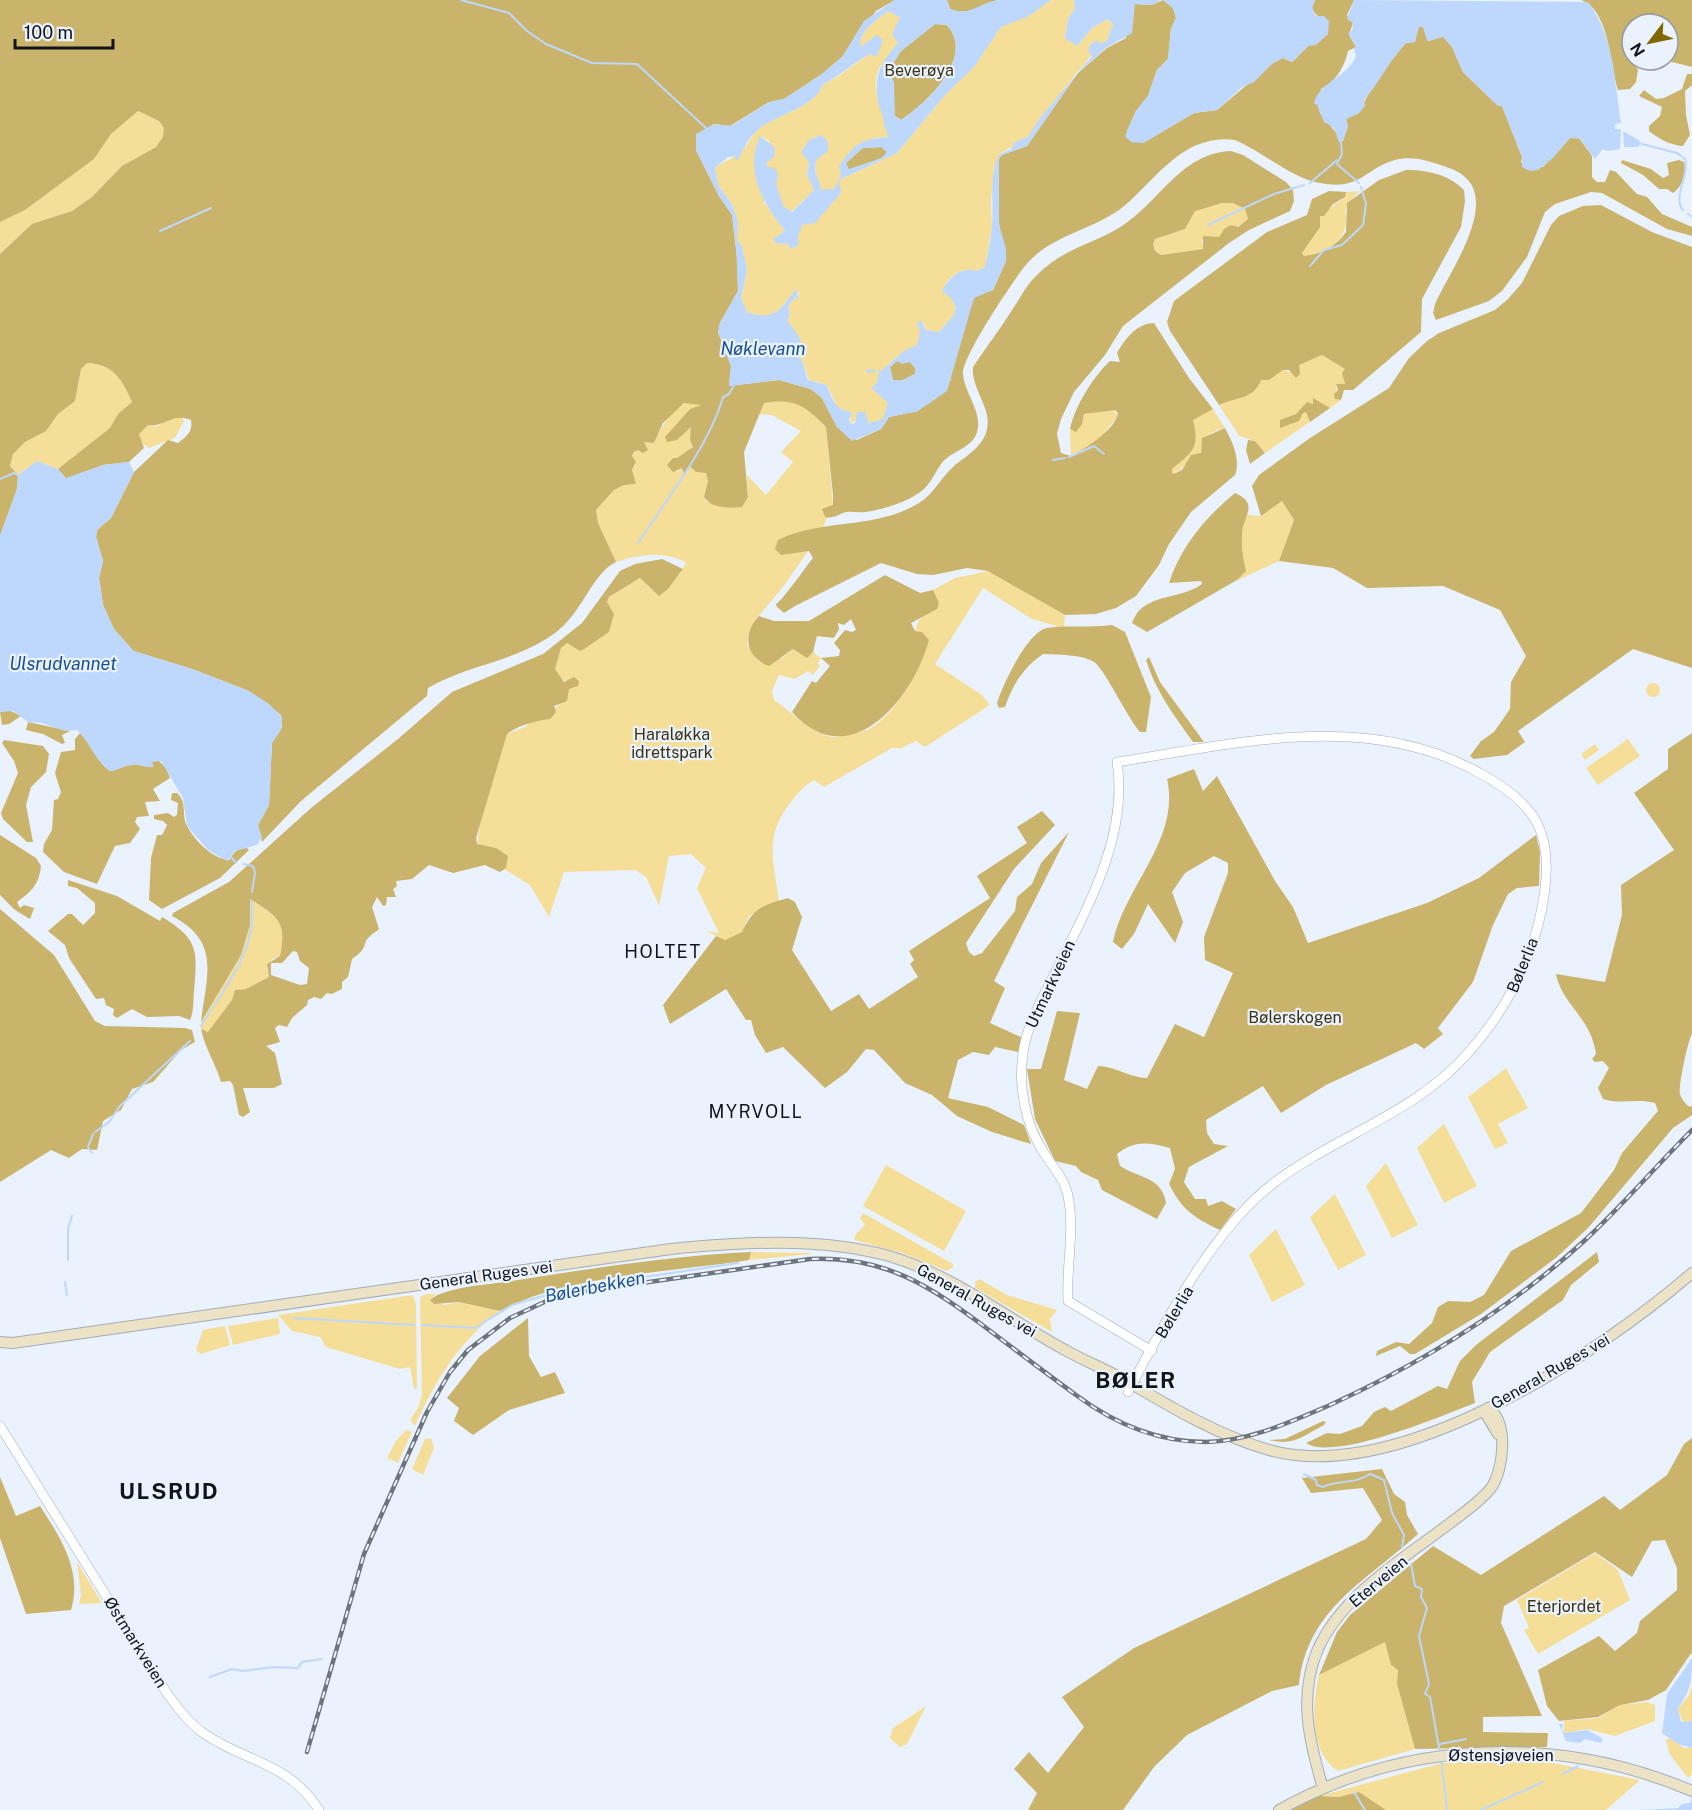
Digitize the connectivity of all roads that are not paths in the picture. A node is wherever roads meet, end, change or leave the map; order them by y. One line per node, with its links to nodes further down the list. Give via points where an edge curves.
1 (1117, 762): 6 (street, Utmarkveien, via 1117,805 1107,857 1034,1016 1022,1060 1022,1091 1034,1136 1069,1197 1068,1298 1075,1308); 6 (street, Bølerlia, via 1314,734 1403,742 1469,766 1514,795 1536,820 1547,857 1544,897 1532,946 1513,991 1491,1026 1458,1065 1421,1096 1297,1168 1259,1196 1215,1246)
2 (1692, 1273): 8 (main road, General Ruges vei, via 1606,1340)
3 (0, 1342): 4 (main road, General Ruges vei)
4 (13, 1343): 5 (main road, General Ruges vei); 7 (main road, General Ruges vei, via 652,1251 768,1244 840,1247 903,1261 944,1279)
5 (0, 1349)
6 (1152, 1351): 7 (street, Bølerlia)
7 (1130, 1389): 8 (main road, General Ruges vei, via 1269,1450 1315,1457 1356,1454 1407,1441)
8 (1488, 1408): 10 (main road, Eterveien, via 1487,1416 1500,1438 1501,1462 1490,1488 1348,1606 1318,1649 1306,1704 1314,1755)
9 (0, 1426): 12 (street, Østmarkveien, via 183,1713 209,1737 291,1777)
10 (1327, 1786): 11 (main road, Østensjøveien, via 1371,1770 1440,1755 1501,1751 1608,1762); 13 (main road, Østensjøveien)
11 (1692, 1791)
12 (320, 1810)
13 (1279, 1810)

